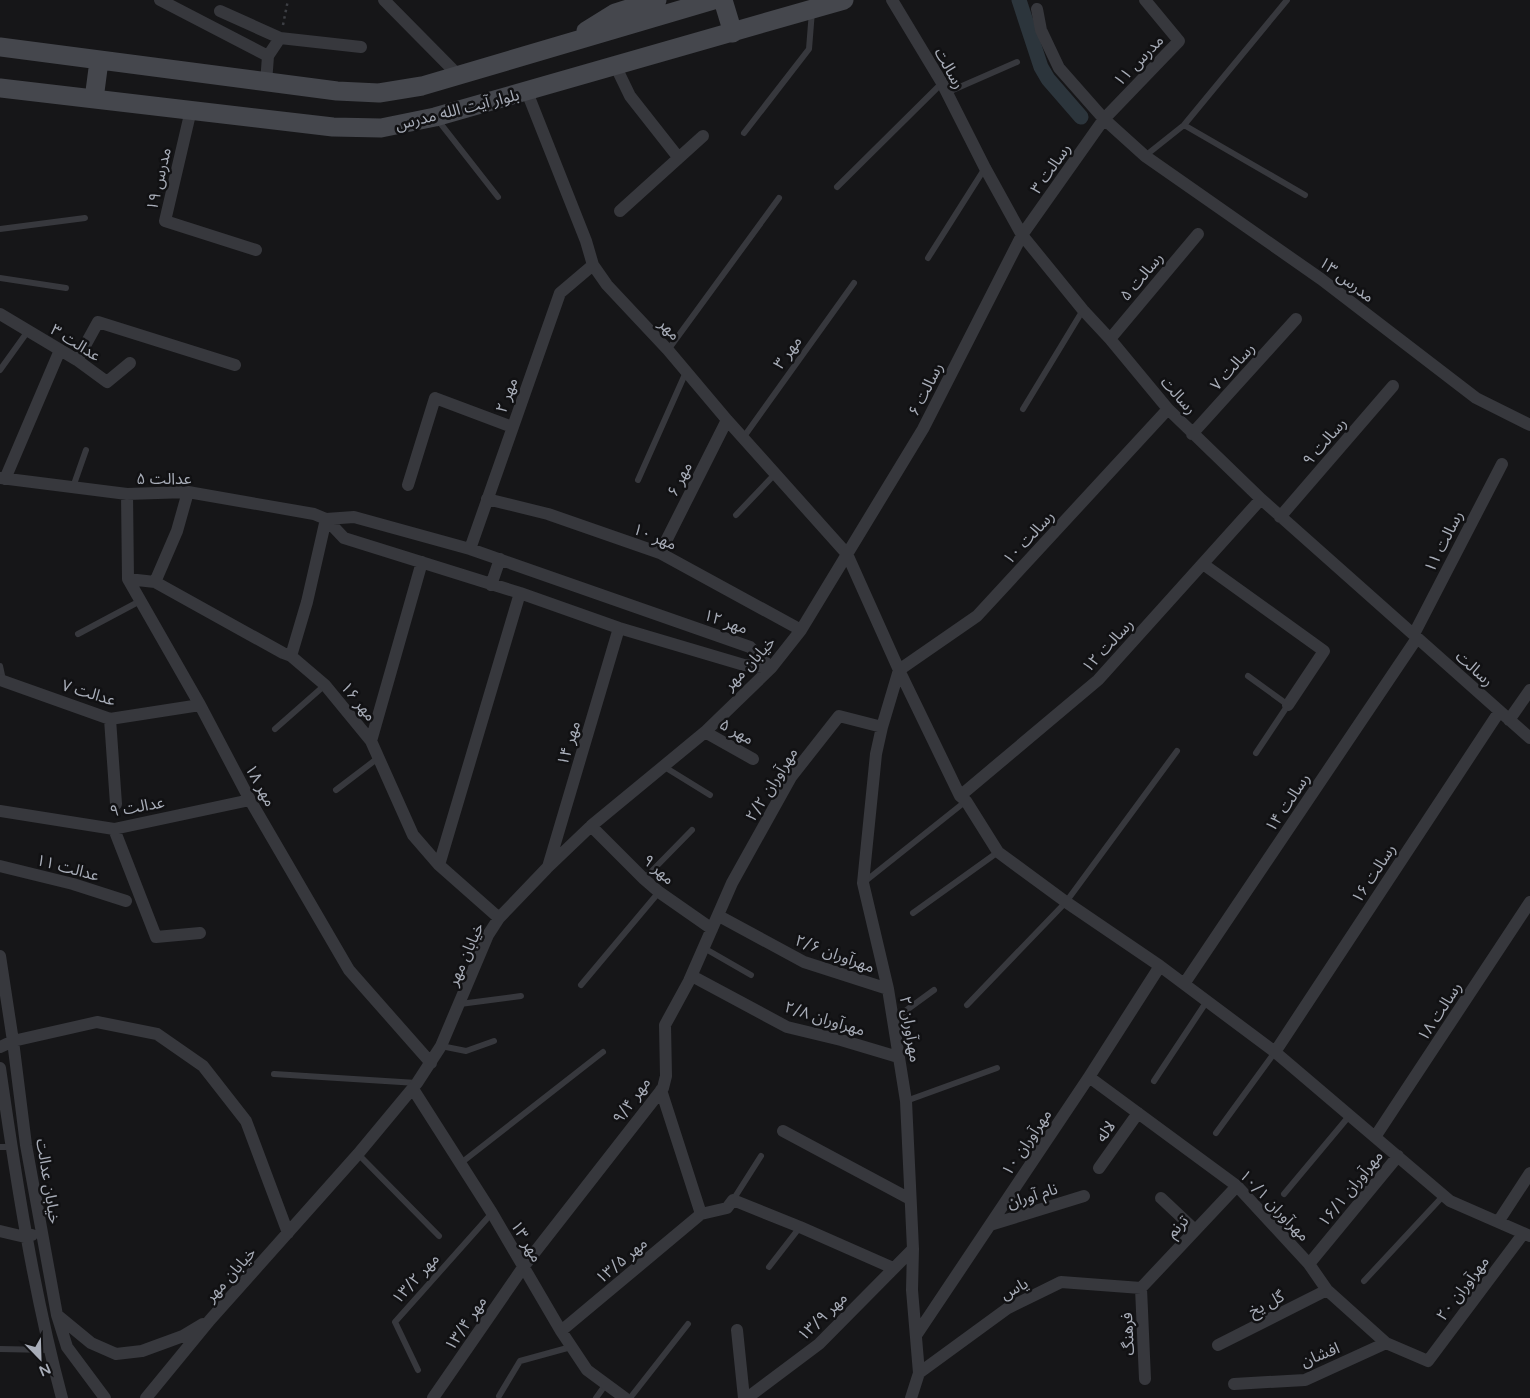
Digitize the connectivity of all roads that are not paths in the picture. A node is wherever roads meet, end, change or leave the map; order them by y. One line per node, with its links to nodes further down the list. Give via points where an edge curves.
1 (160, 0): 18 (street)
2 (384, 0): 22 (street)
3 (657, 0): 15 (main road, via 615,13)
4 (714, 0): 15 (main road, بلوار آیت الله مدرس)
5 (723, 0): 13 (main road)
6 (844, 0): 11 (main road, بلوار آیت الله مدرس)
7 (892, 0): 25 (street, رسالت)
8 (1146, 0): 30 (street, مدرس ۱۱, via 1179,41)
9 (1288, 0): 31 (lane)
10 (1037, 3): 30 (street, مدرس ۱۳, via 1041,30 1059,68)
11 (812, 9): 13 (main road, بلوار آیت الله مدرس); 32 (lane, via 809,49)
12 (220, 11): 14 (street)
13 (733, 32): 21 (main road, بلوار آیت الله مدرس)
14 (280, 38): 17 (street); 18 (street)
15 (565, 44): 22 (main road, بلوار آیت الله مدرس)
16 (0, 47): 19 (main road, بلوار آیت الله مدرس)
17 (361, 47)
18 (268, 56): 23 (street)
19 (99, 60): 23 (main road, بلوار آیت الله مدرس); 27 (main road)
20 (1017, 62): 25 (lane)
21 (615, 65): 26 (main road, بلوار آیت الله مدرس); 35 (street, via 630,96)
22 (458, 75): 23 (main road, بلوار آیت الله مدرس, via 379,94)
23 (266, 83)
24 (0, 88): 27 (main road, بلوار آیت الله مدرس)
25 (944, 88): 36 (street, رسالت); 37 (lane)
26 (527, 92): 29 (main road, بلوار آیت الله مدرس); 48 (street, مهر)
27 (94, 99): 28 (main road, بلوار آیت الله مدرس)
28 (191, 110): 29 (main road, بلوار آیت الله مدرس, via 333,127 381,128); 46 (street, مدرس ۱۹, via 165,221)
29 (435, 117): 39 (lane)
30 (1104, 119): 34 (street, مدرس ۱۳); 45 (street, رسالت ۳)
31 (1184, 125): 34 (lane); 38 (lane)
32 (744, 133)
33 (702, 136): 35 (street)
34 (1145, 156): 68 (street, مدرس ۱۳, via 1321,279 1476,398)
35 (678, 157): 41 (street)
36 (985, 168): 45 (street, رسالت); 47 (lane)
37 (837, 188)
38 (1305, 195)
39 (498, 197)
40 (779, 198): 58 (lane)
41 (620, 210)
42 (85, 218): 43 (lane)
43 (0, 229)
44 (1198, 234): 56 (street, رسالت ۵)
45 (1022, 235): 52 (street, رسالت); 88 (street, رسالت ۶, via 923,429)
46 (256, 250)
47 (928, 258)
48 (594, 265): 58 (street, مهر, via 607,285); 69 (street, مهر ۲, via 560,293)
49 (0, 278): 51 (lane)
50 (854, 282): 71 (lane, مهر ۳)
51 (66, 288)
52 (1083, 310): 56 (street, رسالت); 65 (lane)
53 (0, 314): 55 (street, عدالت ۳)
54 (1296, 320): 70 (street, رسالت ۷)
55 (28, 331): 57 (street, عدالت ۳); 62 (lane)
56 (1110, 339): 66 (street, رسالت)
57 (60, 350): 59 (street, عدالت ۳); 75 (street)
58 (668, 350): 63 (street, مهر)
59 (77, 360): 60 (street, عدالت ۳, via 107,382); 61 (street, via 98,322)
60 (130, 363)
61 (235, 365)
62 (0, 370)
63 (686, 372): 67 (street, مهر); 76 (lane)
64 (1393, 386): 84 (street, رسالت ۹)
65 (1023, 409)
66 (1168, 409): 70 (street, رسالت); 104 (street, رسالت ۱۰, via 977,616)
67 (727, 420): 71 (street, مهر); 87 (street, مهر ۶)
68 (1530, 425)
69 (512, 427): 77 (street, via 435,398); 81 (street, مهر ۲)
70 (1192, 434): 82 (street, رسالت)
71 (743, 438): 74 (street, مهر)
72 (86, 450): 78 (lane)
73 (1502, 464): 100 (street, رسالت ۱۱)
74 (775, 474): 83 (lane); 88 (street, مهر)
75 (2, 479): 78 (street, عدالت ۵)
76 (638, 480)
77 (408, 485)
78 (72, 488): 80 (street, عدالت ۵)
79 (188, 492): 80 (street, عدالت ۵); 85 (street, عدالت ۵, via 314,514); 93 (street, via 177,531)
80 (127, 494): 92 (street, مهر ۱۸)
81 (487, 499): 86 (street, مهر ۲); 87 (street, مهر ۱۰, via 548,514)
82 (1261, 499): 84 (street, رسالت); 91 (street, رسالت ۱۲)
83 (736, 515)
84 (1280, 517): 100 (street, رسالت)
85 (326, 519): 86 (street, مهر ۱۲, via 354,517); 90 (street, via 344,538); 101 (street)
86 (470, 549): 89 (street, مهر ۱۲)
87 (660, 553): 98 (street, مهر ۱۰)
88 (848, 554): 98 (street, خیابان مهر); 104 (street, مهر)
89 (500, 560): 94 (street); 103 (street, مهر ۱۲, via 750,647)
90 (422, 562): 94 (street); 117 (street)
91 (1204, 564): 110 (street, via 1324,651); 125 (street, رسالت ۱۲, via 1098,680)
92 (128, 579): 93 (street, مهر ۱۶); 96 (street, مهر ۱۸)
93 (154, 582): 101 (street, مهر ۱۶)
94 (492, 585): 95 (street)
95 (520, 593): 97 (street); 133 (street)
96 (140, 601): 99 (lane); 109 (street, مهر ۱۸)
97 (619, 628): 103 (street, via 744,665); 135 (street, مهر ۱۴)
98 (800, 630): 103 (street, خیابان مهر)
99 (78, 634)
100 (1415, 636): 111 (street, رسالت); 152 (street, رسالت ۱۴)
101 (291, 656): 107 (street, مهر ۱۶)
102 (0, 666): 106 (lane)
103 (771, 668): 115 (street, خیابان مهر)
104 (899, 670): 113 (street, مهرآوران ۲); 125 (street, مهر)
105 (1248, 676): 110 (lane)
106 (1, 680): 112 (street, عدالت ۷)
107 (325, 685): 114 (lane); 117 (street, مهر ۱۶)
108 (1530, 690): 111 (street, رسالت ۱۶)
109 (200, 705): 112 (street, عدالت ۷); 126 (street, مهر ۱۸)
110 (1288, 705): 119 (lane)
111 (1504, 716): 116 (street, رسالت); 166 (street, رسالت ۱۶)
112 (110, 719): 127 (street)
113 (882, 727): 137 (street, مهرآوران ۲, via 876,754); 143 (street, مهرآوران ۲/۲, via 839,716 791,777 732,883)
114 (274, 729)
115 (705, 732): 121 (street, مهر ۵); 122 (street, خیابان مهر)
116 (1530, 738)
117 (371, 741): 120 (street, مهر ۱۶)
118 (1177, 751): 140 (lane)
119 (1256, 753)
120 (379, 757): 123 (lane); 133 (street, مهر ۱۶, via 413,835)
121 (753, 759)
122 (663, 766): 124 (lane); 129 (street, خیابان مهر)
123 (336, 790)
124 (710, 795)
125 (963, 799): 132 (street, مهر); 137 (lane)
126 (250, 800): 130 (street, عدالت ۹); 168 (street, مهر ۱۸, via 349,970)
127 (116, 804)
128 (0, 811): 130 (street, عدالت ۹)
129 (591, 826): 135 (street, خیابان مهر); 136 (street, مهر ۹)
130 (114, 829): 146 (street, via 156,937)
131 (692, 830): 136 (lane)
132 (998, 852): 140 (street); 142 (lane)
133 (439, 865): 144 (street, مهر ۱۶)
134 (0, 866): 139 (street, عدالت ۱۱)
135 (547, 868): 144 (street, خیابان مهر)
136 (644, 879): 138 (street, مهر ۹)
137 (863, 883): 154 (street, مهرآوران ۲)
138 (659, 892): 145 (street, مهر ۹); 153 (lane)
139 (126, 901)
140 (1066, 902): 149 (street); 159 (lane)
141 (1530, 902): 181 (street, رسالت ۱۸)
142 (913, 913)
143 (719, 916): 145 (street, مهر ۹/۴); 154 (street, مهرآوران ۲/۶, via 804,962)
144 (499, 918): 158 (street, خیابان مهر, via 488,935)
145 (712, 929): 147 (street, مهر ۹/۴)
146 (200, 932)
147 (704, 948): 150 (lane); 151 (street, مهر ۹/۴)
148 (0, 956): 161 (street, خیابان عدالت)
149 (1160, 966): 152 (street); 172 (street, مهرآوران ۱۰)
150 (751, 975)
151 (692, 976): 167 (street, مهرآوران ۲/۸, via 787,1027); 175 (street, مهر ۹/۴, via 665,1025 666,1076)
152 (1184, 984): 157 (street)
153 (581, 985)
154 (888, 989): 160 (street, مهرآوران ۲)
155 (934, 990): 160 (lane)
156 (521, 996): 158 (lane)
157 (1208, 1001): 166 (street); 173 (lane)
158 (460, 1004): 163 (street, خیابان مهر)
159 (968, 1005)
160 (893, 1020): 167 (street, مهرآوران ۲)
161 (13, 1041): 164 (street); 203 (street, via 97,1022 157,1034 204,1066 246,1121); 204 (street, خیابان عدالت, via 26,1145)
162 (494, 1041): 163 (lane, via 466,1051)
163 (441, 1046): 168 (street, خیابان مهر)
164 (0, 1047)
165 (603, 1052): 186 (lane)
166 (1275, 1052): 178 (street); 180 (lane)
167 (898, 1058): 176 (street, مهرآوران ۲)
168 (431, 1064): 174 (street, خیابان مهر)
169 (0, 1068): 182 (street, خیابان عدالت)
170 (997, 1068): 176 (lane)
171 (274, 1074): 174 (lane)
172 (1089, 1077): 177 (street, مهرآوران ۱۰/۱); 199 (street, مهرآوران ۱۰)
173 (1154, 1080)
174 (415, 1086): 183 (street, خیابان مهر); 186 (street, مهر ۱۳)
175 (661, 1090): 197 (street); 210 (street, مهر ۹/۴)
176 (906, 1101): 194 (street, مهرآوران ۲)
177 (1138, 1113): 187 (street, لاله); 189 (street, مهرآوران ۱۰/۱)
178 (1350, 1115): 181 (street); 190 (lane)
179 (783, 1131): 194 (street)
180 (1216, 1133)
181 (1375, 1137): 185 (street)
182 (6, 1147): 206 (street, خیابان عدالت)
183 (358, 1154): 203 (street, خیابان مهر); 207 (lane)
184 (761, 1156): 195 (lane)
185 (1398, 1156): 191 (street); 209 (street, مهرآوران ۱۶/۱)
186 (461, 1163): 196 (street, مهر ۱۳)
187 (1099, 1168)
188 (1530, 1173): 198 (street)
189 (1237, 1186): 201 (street, ترنم); 209 (street, مهرآوران ۱۰/۱)
190 (1284, 1194)
191 (1444, 1195): 198 (street, via 1450,1201); 213 (lane)
192 (1084, 1196): 199 (street, نام آوران)
193 (1161, 1198): 201 (street)
194 (910, 1199): 208 (street, مهرآوران ۲)
195 (732, 1200): 197 (street, via 727,1208); 200 (street)
196 (492, 1213): 210 (street, مهر ۱۳); 228 (lane, مهر ۱۳/۲, via 395,1322)
197 (701, 1214): 220 (street, مهر ۱۳/۵)
198 (1498, 1222): 205 (street)
199 (990, 1225): 221 (street, مهرآوران ۱۰)
200 (800, 1228): 211 (lane); 212 (street)
201 (1196, 1230): 214 (street, ترنم)
202 (0, 1231): 206 (street)
203 (288, 1233): 217 (street, خیابان مهر)
204 (42, 1234): 206 (street); 216 (street, خیابان عدالت)
205 (1526, 1235): 227 (street, مهرآوران ۲۰)
206 (26, 1236): 226 (street, خیابان عدالت)
207 (439, 1236)
208 (913, 1249): 212 (street, مهر ۱۳/۹); 221 (street, مهرآوران ۲, via 912,1290)
209 (1309, 1264): 215 (street, مهرآوران ۱۰/۱)
210 (524, 1266): 220 (street, مهر ۱۳); 237 (street, مهر ۱۳/۴)
211 (769, 1267)
212 (893, 1268): 241 (street, مهر ۱۳/۹, via 819,1344)
213 (1364, 1281)
214 (1141, 1288): 229 (street, یاس, via 1061,1282 1008,1308); 230 (street, فرهنگ)
215 (1328, 1290): 222 (street, مهرآوران ۱۰/۱); 223 (street, گل یخ)
216 (57, 1315): 217 (street, via 91,1343 116,1354 142,1352 183,1336); 235 (street, خیابان عدالت, via 67,1347)
217 (210, 1320): 236 (street, خیابان مهر)
218 (688, 1324): 240 (lane)
219 (737, 1330): 241 (street)
220 (561, 1331): 224 (street, مهر ۱۳)
221 (917, 1334): 229 (street, مهرآوران ۲)
222 (1386, 1343): 227 (street, مهرآوران ۱۰/۱); 232 (street, افشان, via 1305,1380)
223 (1218, 1345)
224 (572, 1347): 231 (street, مهر ۱۳, via 587,1370); 233 (lane, via 520,1361)
225 (0, 1349): 226 (lane)
226 (49, 1350): 234 (street, خیابان عدالت)
227 (1428, 1361)
228 (418, 1370)
229 (919, 1373): 242 (street, مهرآوران ۲)
230 (1145, 1379)
231 (606, 1384): 238 (lane); 239 (street, مهر ۱۳)
232 (1234, 1384)
233 (499, 1396)
234 (62, 1398)
235 (105, 1398)
236 (146, 1398)
237 (433, 1398)
238 (596, 1398)
239 (625, 1398)
240 (630, 1398)
241 (746, 1398)
242 (911, 1398)

